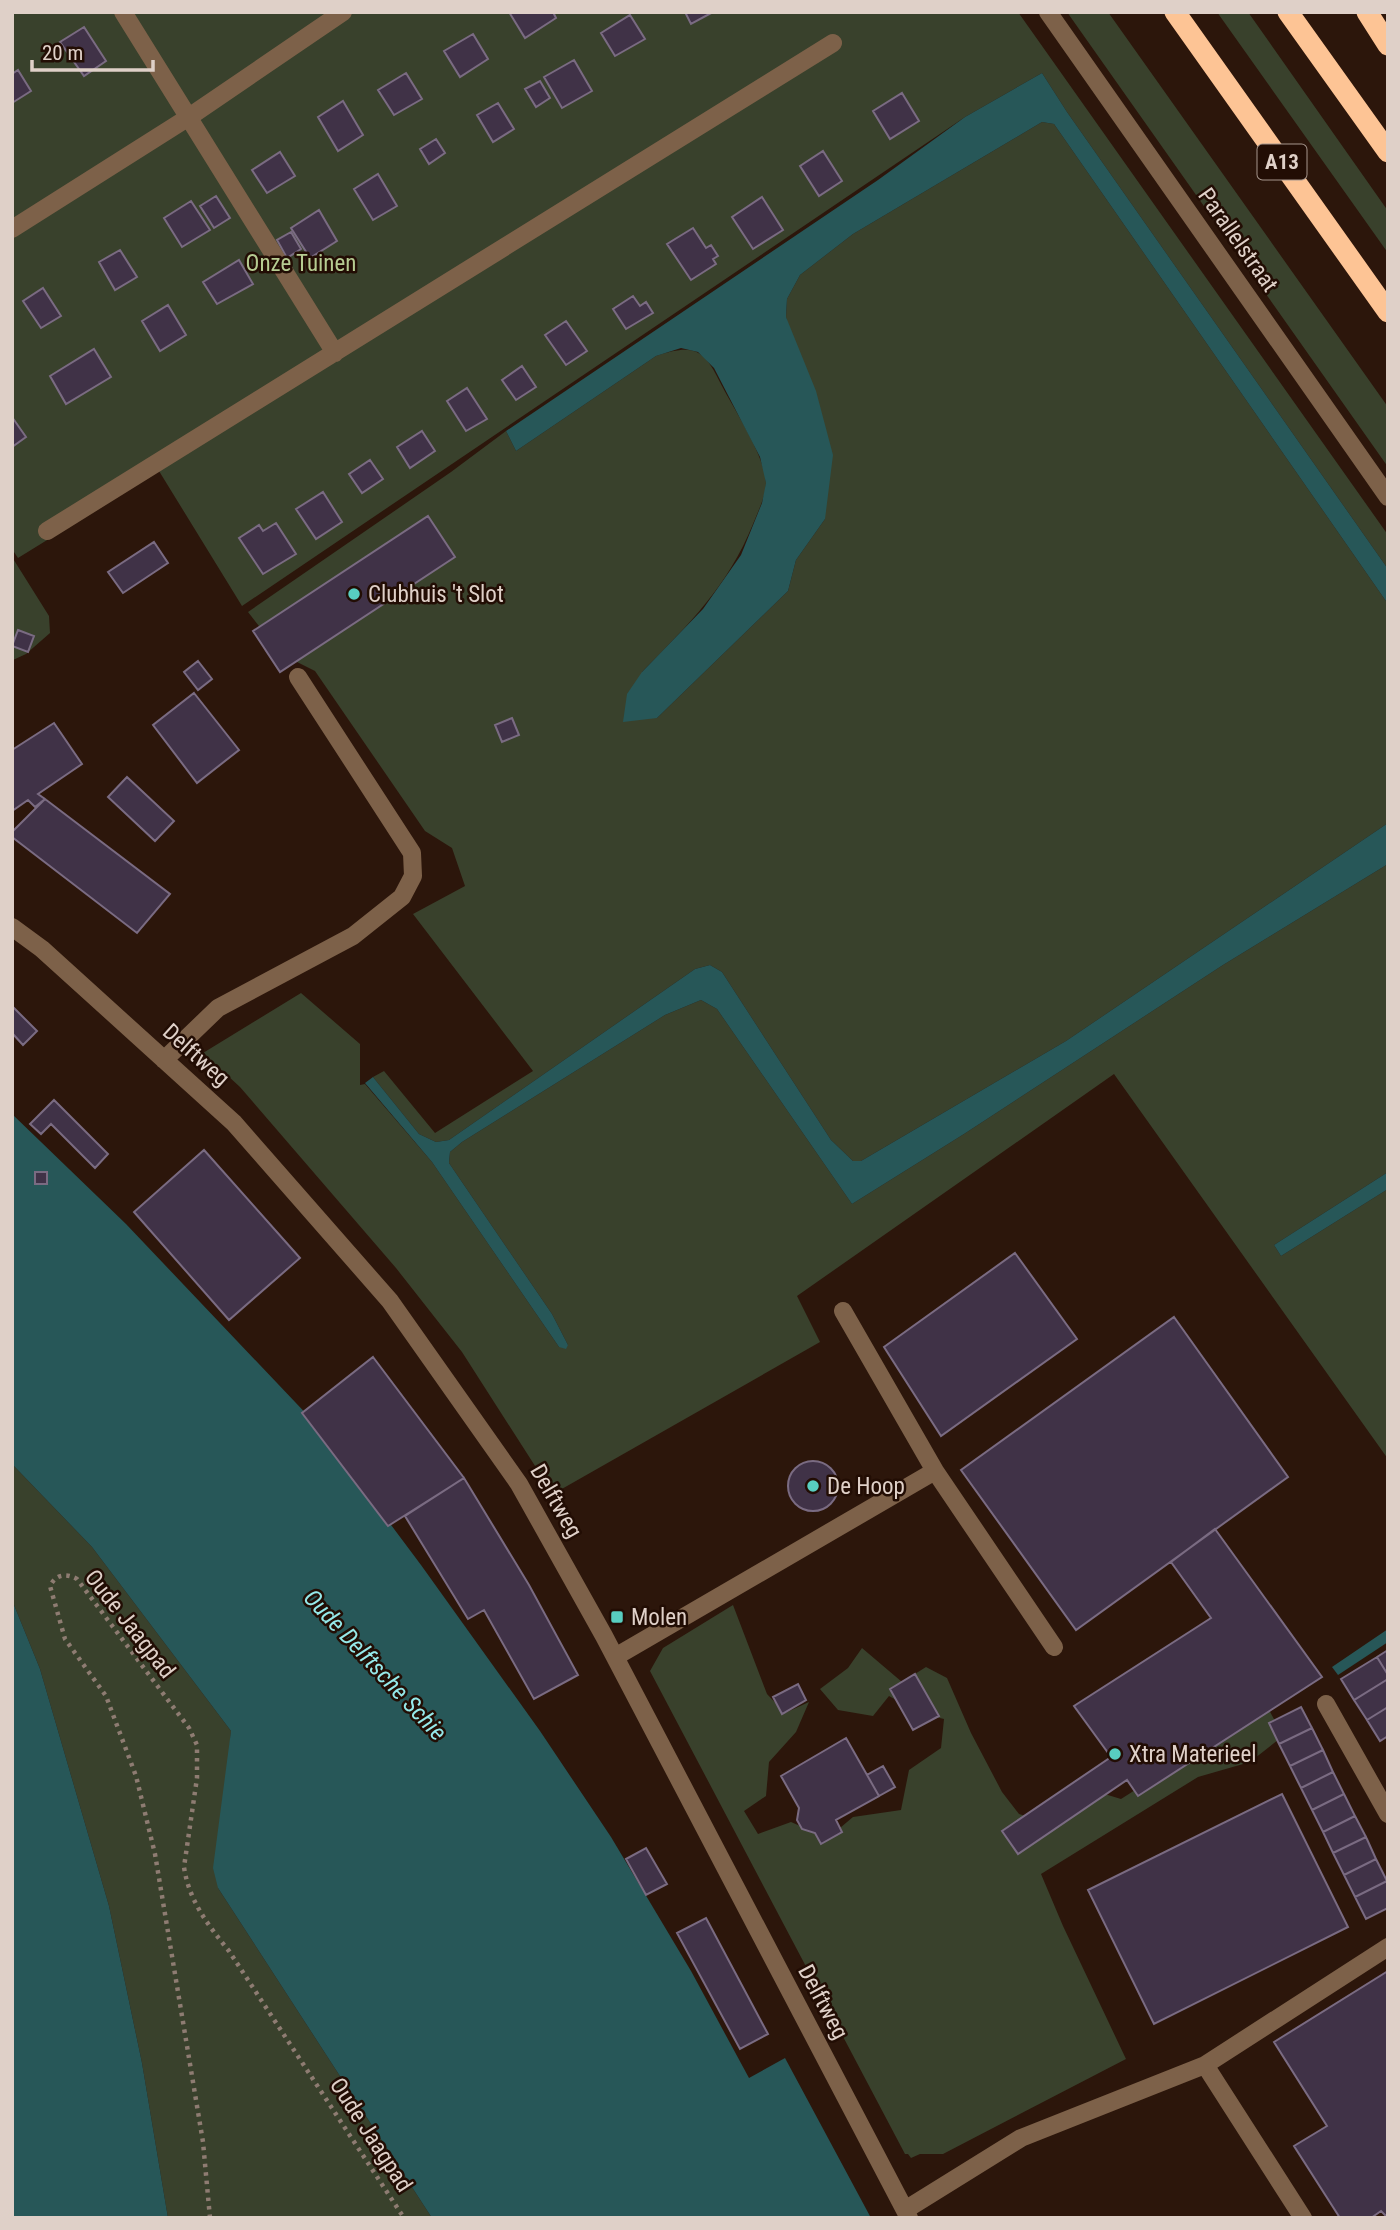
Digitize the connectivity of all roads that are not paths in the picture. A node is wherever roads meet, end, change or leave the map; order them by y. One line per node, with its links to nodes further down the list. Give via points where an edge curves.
1 (123, 12): 9 (street)
2 (343, 12): 9 (street)
3 (1048, 12): 14 (street, Parallelstraat)
4 (1175, 12): 12 (highway, A13)
5 (1288, 12): 10 (highway)
6 (1367, 12): 8 (highway)
7 (834, 43): 13 (street)
8 (1388, 45)
9 (189, 117): 11 (street); 13 (street)
10 (1388, 152)
11 (12, 229)
12 (1388, 312)
13 (335, 353): 15 (street)
14 (1388, 497)
15 (47, 531)
16 (298, 677): 18 (street, via 412,853 413,876 402,897 353,936 218,1008)
17 (12, 927): 18 (street, Delftweg)
18 (164, 1060): 22 (street, Delftweg, via 234,1123 390,1301 519,1484)
19 (843, 1311): 20 (street)
20 (935, 1471): 21 (street); 22 (street)
21 (1054, 1647)
22 (615, 1657): 27 (street, Delftweg)
23 (1326, 1703): 24 (street)
24 (1388, 1814)
25 (1388, 1947): 26 (street, Delftweg)
26 (1206, 2065): 27 (street, Delftweg, via 1021,2138); 28 (street)
27 (907, 2214)
28 (1303, 2218)

